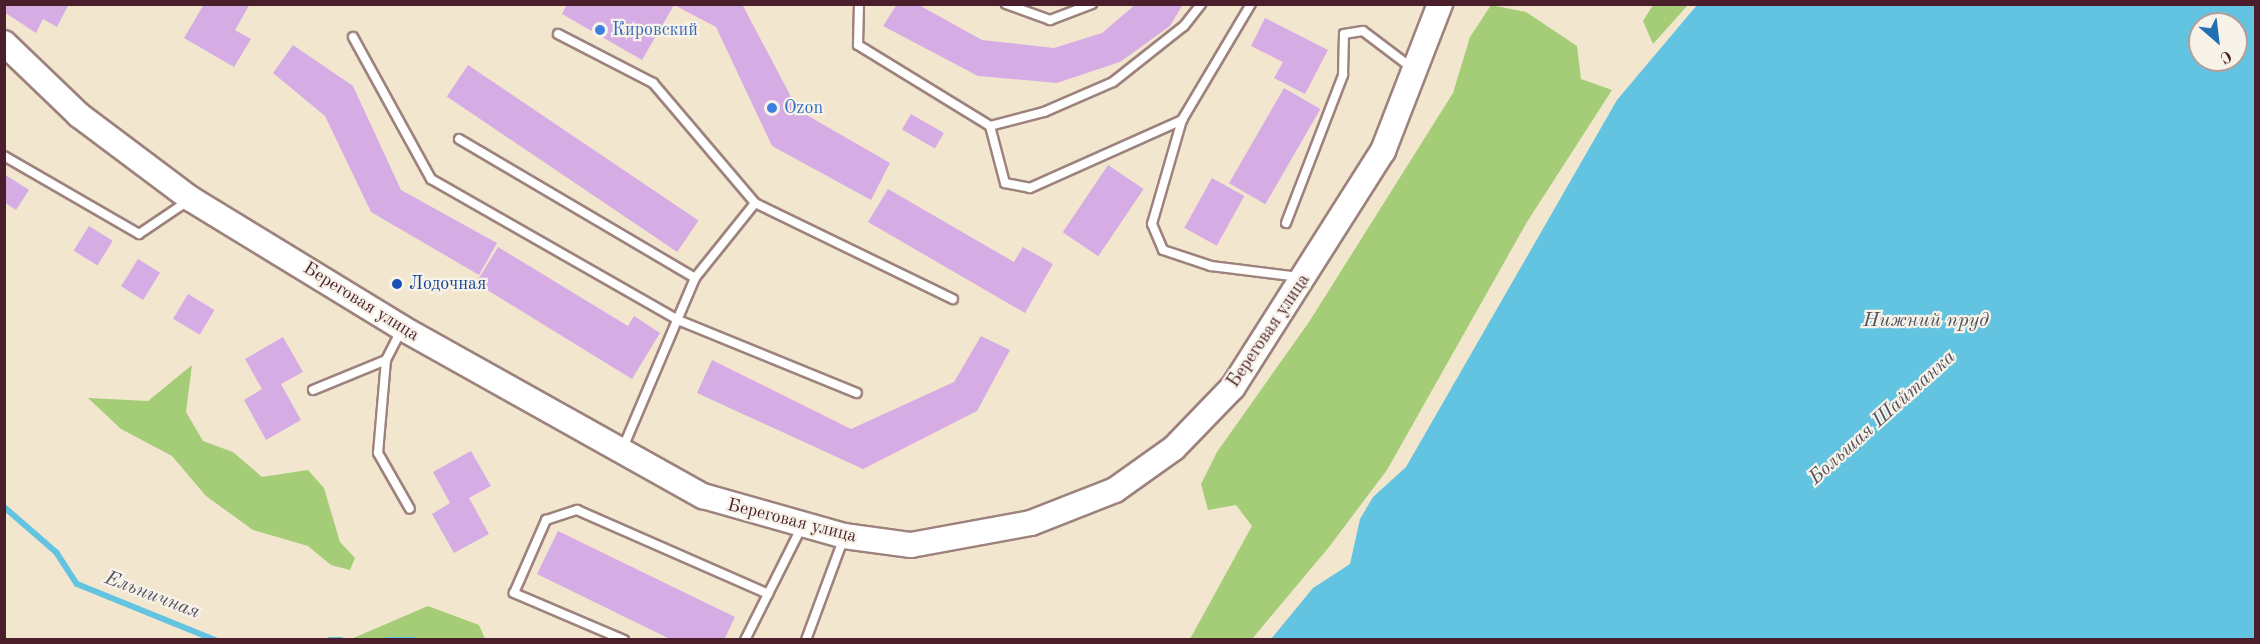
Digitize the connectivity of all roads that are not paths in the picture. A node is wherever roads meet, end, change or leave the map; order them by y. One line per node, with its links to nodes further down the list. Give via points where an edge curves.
1 (859, 4): 12 (lane, via 858,45)
2 (1006, 4): 3 (lane, via 1050,20)
3 (1092, 4)
4 (1201, 4): 12 (lane, via 1184,26 1113,82 1044,112)
5 (1251, 4): 11 (lane)
6 (1440, 4): 10 (main road, Береговая улица)
7 (558, 34): 16 (lane, via 653,83)
8 (352, 38): 21 (lane, via 430,179)
9 (4, 43): 15 (main road, Береговая улица, via 79,115)
10 (1415, 70): 17 (lane, via 1364,31 1344,34 1343,75); 19 (main road, Береговая улица, via 1383,151)
11 (1182, 120): 12 (lane, via 1030,188 1005,183); 19 (lane, via 1152,224 1163,250 1211,266)
12 (990, 126)
13 (459, 139): 18 (lane)
14 (4, 156): 15 (lane, via 139,234)
15 (191, 199): 22 (main road, Береговая улица)
16 (755, 203): 18 (lane); 20 (lane)
17 (1286, 223)
18 (695, 278): 21 (lane)
19 (1304, 278): 29 (main road, Береговая улица, via 1233,387 1174,448 1116,490 1031,523 911,545)
20 (952, 299)
21 (678, 320): 25 (lane); 26 (lane)
22 (402, 328): 23 (lane); 26 (main road, Береговая улица)
23 (386, 360): 24 (lane); 27 (lane, via 378,453)
24 (313, 390)
25 (857, 393)
26 (622, 450): 28 (main road, Береговая улица, via 718,503)
27 (410, 509)
28 (802, 525): 29 (main road, Береговая улица); 30 (lane)
29 (844, 536): 33 (lane)
30 (768, 594): 31 (lane, via 577,510 546,520 514,593); 32 (lane)
31 (624, 639)
32 (745, 639)
33 (806, 639)

